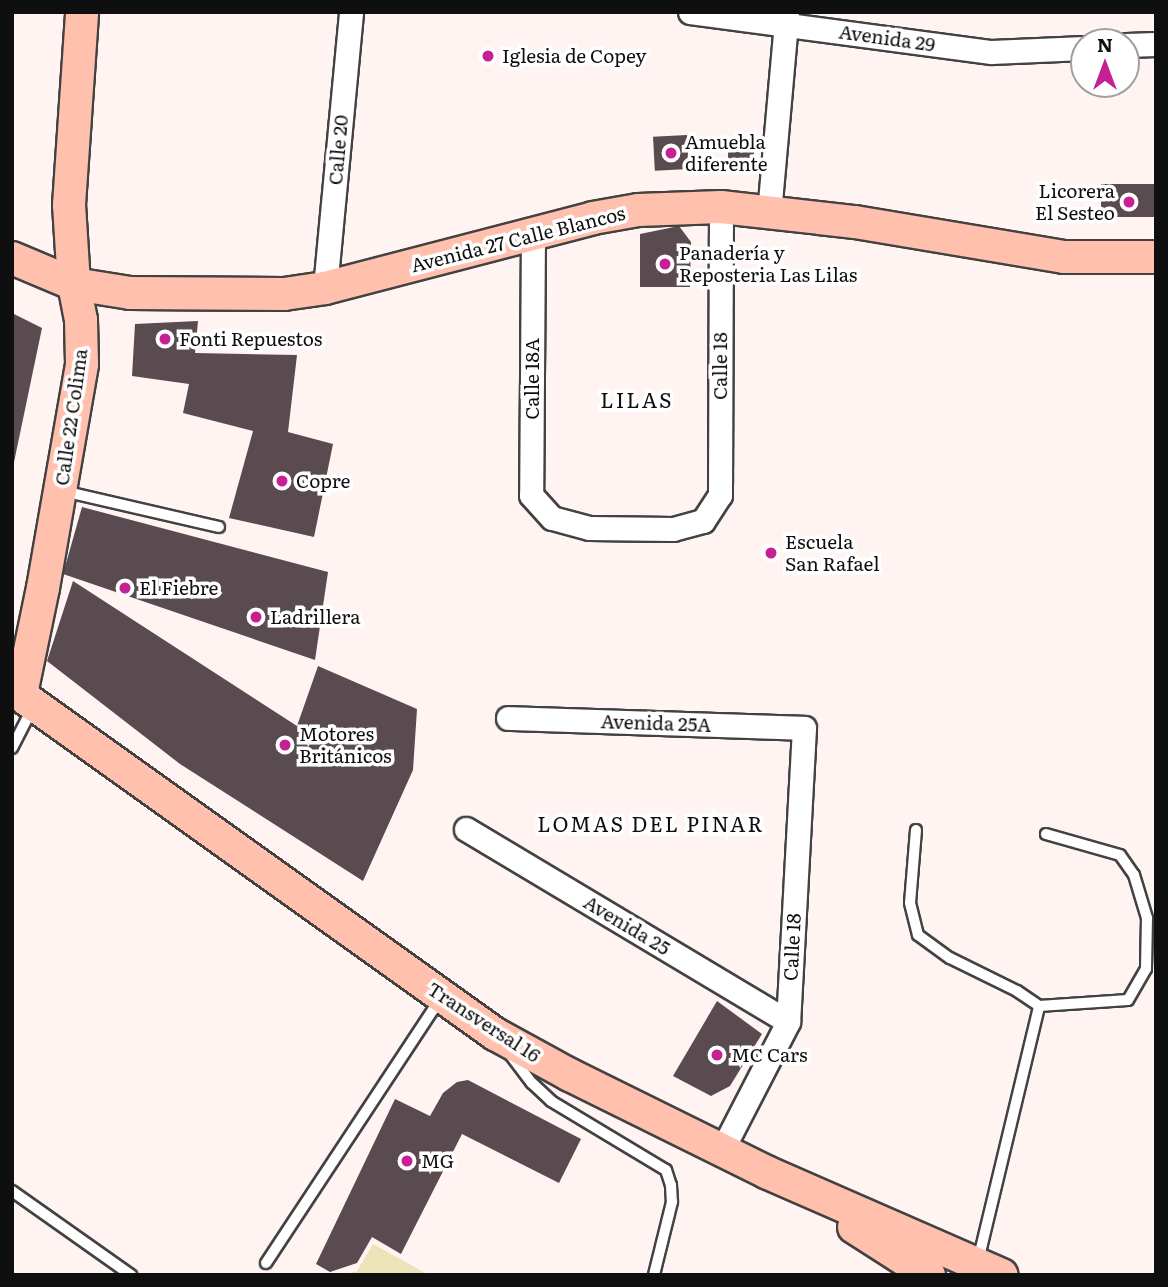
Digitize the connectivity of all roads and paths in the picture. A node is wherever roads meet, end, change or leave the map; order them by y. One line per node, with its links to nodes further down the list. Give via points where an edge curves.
1 (82, 12): 11 (main road, Calle 22 Colima, via 69,205)
2 (351, 12): 12 (street, Calle 20)
3 (690, 12): 4 (street, Avenida 29)
4 (786, 18): 5 (street, Avenida 29, via 990,52); 7 (street)
5 (1070, 49)
6 (721, 206): 7 (main road, Avenida 27 Calle Blancos); 8 (main road, Avenida 27 Calle Blancos, via 638,210); 14 (street, Calle 18, via 720,495 703,521 673,528 589,528)
7 (769, 213): 9 (main road, Avenida 27 Calle Blancos, via 855,222 1064,257)
8 (533, 233): 12 (main road, Avenida 27 Calle Blancos); 14 (street, Calle 18A, via 531,495)
9 (1156, 257)
10 (12, 258): 11 (main road, Avenida 27 Calle Blancos)
11 (75, 284): 12 (main road, Avenida 27 Calle Blancos, via 130,293 201,296); 13 (main road, Calle 22 Colima, via 82,364)
12 (325, 288)
13 (61, 490): 15 (lane); 16 (main road, Calle 22 Colima)
14 (552, 518)
15 (219, 527)
16 (22, 696): 19 (lane); 23 (main road, Transversal 16)
17 (508, 719): 18 (street, Avenida 25A)
18 (804, 728): 25 (street, Calle 18)
19 (12, 748)
20 (466, 829): 25 (street, Avenida 25)
21 (916, 830): 24 (lane, via 910,903 918,935 950,958 1017,990)
22 (1046, 834): 24 (lane, via 1120,855 1134,876 1147,918 1146,969 1128,1000)
23 (442, 996): 26 (main road, Transversal 16); 30 (lane)
24 (1039, 1006): 31 (lane)
25 (788, 1022): 27 (street, Calle 18)
26 (495, 1034): 27 (main road, Transversal 16); 33 (lane, via 551,1101 666,1170 672,1202)
27 (722, 1150): 28 (main road, Transversal 16)
28 (766, 1172): 31 (main road, Transversal 16); 34 (main road)
29 (12, 1191): 32 (lane)
30 (266, 1263)
31 (990, 1269)
32 (131, 1275)
33 (654, 1275)
34 (929, 1275)

